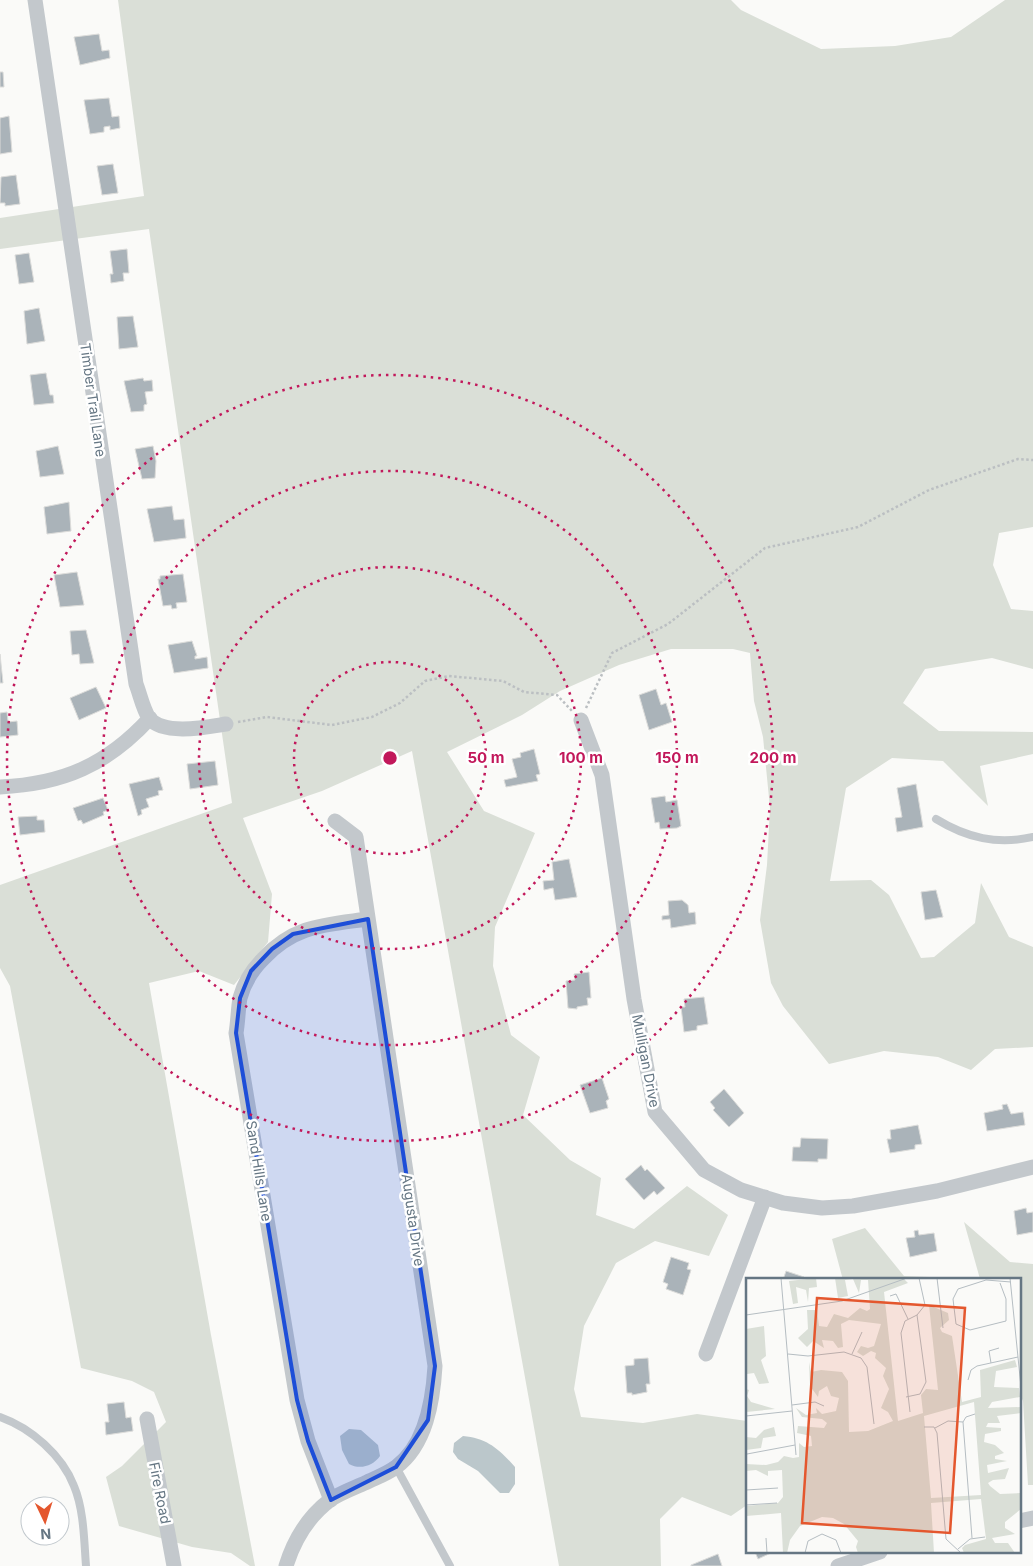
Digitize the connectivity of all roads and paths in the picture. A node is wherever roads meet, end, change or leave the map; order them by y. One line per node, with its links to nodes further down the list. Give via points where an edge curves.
1 (35, 0): 3 (street, Timber Trail Lane, via 130,650 136,684)
2 (1033, 460): 4 (path, via 1018,459 929,490 858,527 765,548 668,624 612,653)
3 (150, 718): 5 (street, via 160,725 185,730); 6 (street, via 115,752 88,768 32,786)
4 (581, 720): 5 (path, via 557,695 524,692 503,681 449,676 425,681 400,703 372,717 332,725 267,718); 12 (street, Mulligan Drive, via 602,775 634,999 654,1112 704,1170 741,1190)
5 (226, 724)
6 (0, 787)
7 (936, 819): 9 (lane, via 953,830 976,838 1000,842)
8 (335, 821): 10 (street, Augusta Drive, via 356,837)
9 (1033, 837)
10 (368, 919): 16 (street, Augusta Drive, via 435,1366 428,1420 410,1451); 17 (street, Sand Hills Lane, via 320,926 293,934 272,949 251,971 240,998 236,1033 297,1400 308,1441)
11 (1033, 1168): 12 (street, Mulligan Drive, via 937,1191 853,1206 822,1208)
12 (765, 1198): 13 (street)
13 (706, 1354)
14 (0, 1417): 21 (lane, via 17,1423 55,1454 74,1486 83,1529)
15 (147, 1419): 22 (street, Fire Road)
16 (396, 1467): 17 (street, Augusta Drive); 24 (lane)
17 (331, 1500): 23 (street, Augusta Drive, via 304,1527)
18 (1033, 1518): 19 (street)
19 (1020, 1521)
20 (874, 1554): 25 (street)
21 (86, 1566)
22 (174, 1566)
23 (286, 1566)
24 (450, 1566)
25 (838, 1566)

